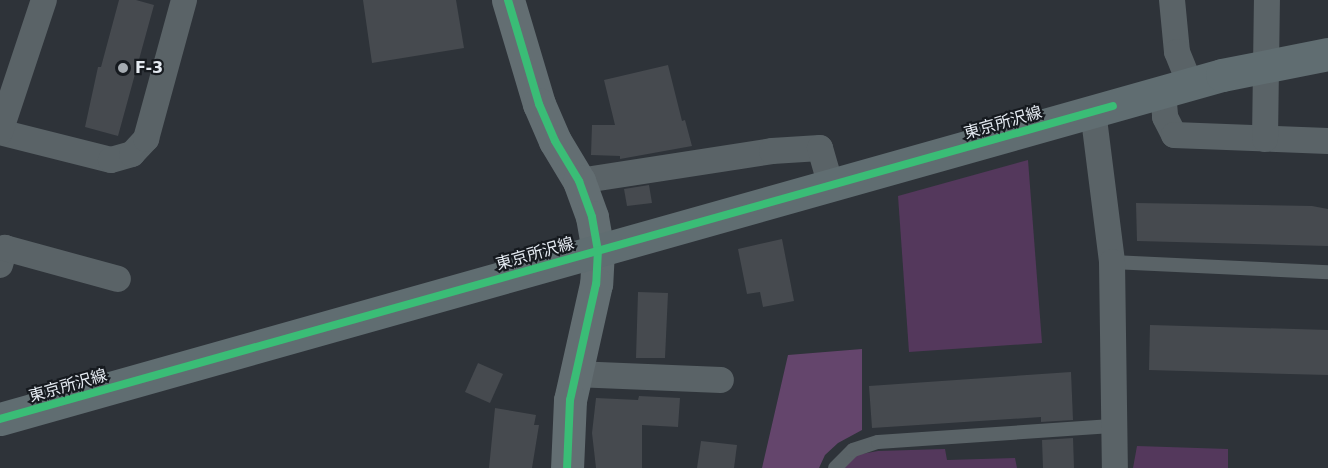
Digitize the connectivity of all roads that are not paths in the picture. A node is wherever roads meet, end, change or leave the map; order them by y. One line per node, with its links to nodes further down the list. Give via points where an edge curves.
1 (44, 0): 10 (street)
2 (183, 0): 10 (street, via 146,139 132,154 111,160)
3 (508, 0): 13 (street, via 540,104 555,141)
4 (1172, 0): 8 (street)
5 (1268, 0): 7 (street)
6 (1328, 54): 7 (main road, 東京所沢線)
7 (1267, 65): 8 (main road, 東京所沢線); 11 (street)
8 (1176, 88): 9 (main road, 東京所沢線); 11 (street, via 1165,117 1174,135)
9 (1093, 111): 14 (main road, 東京所沢線); 16 (street)
10 (0, 132)
11 (1265, 139): 12 (street)
12 (1328, 141)
13 (579, 181): 14 (street, via 772,151 820,148); 15 (street)
14 (831, 186): 15 (main road, 東京所沢線)
15 (598, 250): 20 (street, via 596,284); 22 (main road, 東京所沢線)
16 (1112, 262): 18 (lane); 23 (street)
17 (0, 265): 19 (street, via 5,248)
18 (1328, 272)
19 (118, 279)
20 (574, 374): 21 (street); 24 (street)
21 (721, 380)
22 (0, 419)
23 (1115, 426): 25 (lane, via 878,442 853,450); 26 (street)
24 (567, 468)
25 (836, 468)
26 (1115, 468)

